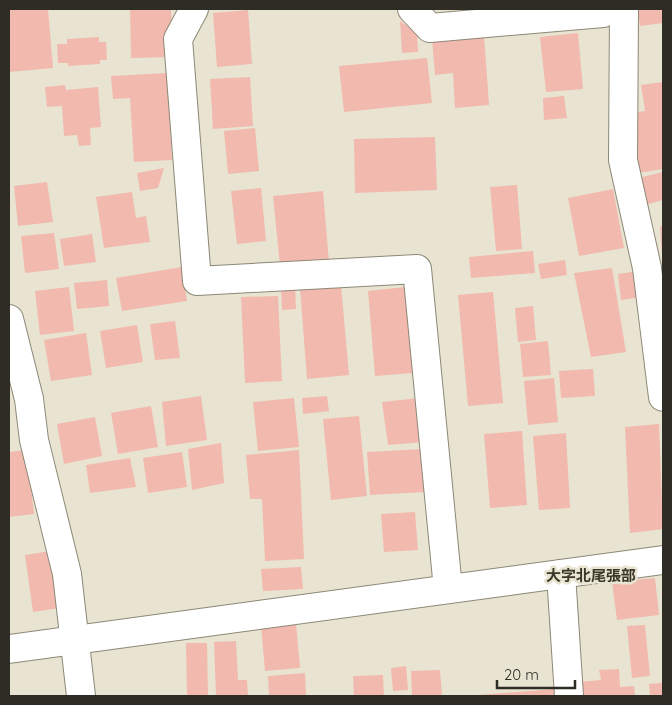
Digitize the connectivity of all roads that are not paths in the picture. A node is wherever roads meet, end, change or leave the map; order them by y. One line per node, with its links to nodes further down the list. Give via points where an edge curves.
1 (194, 9): 8 (street, via 178,39 197,281 417,269)
2 (412, 9): 3 (street, via 430,28)
3 (613, 11): 5 (street, via 622,160 647,268)
4 (9, 319): 9 (street, via 67,574)
5 (663, 397)
6 (663, 560): 7 (street)
7 (561, 574): 8 (street); 12 (street)
8 (448, 589): 9 (street)
9 (76, 640): 10 (street); 11 (street)
10 (9, 649)
11 (81, 696)
12 (569, 696)

